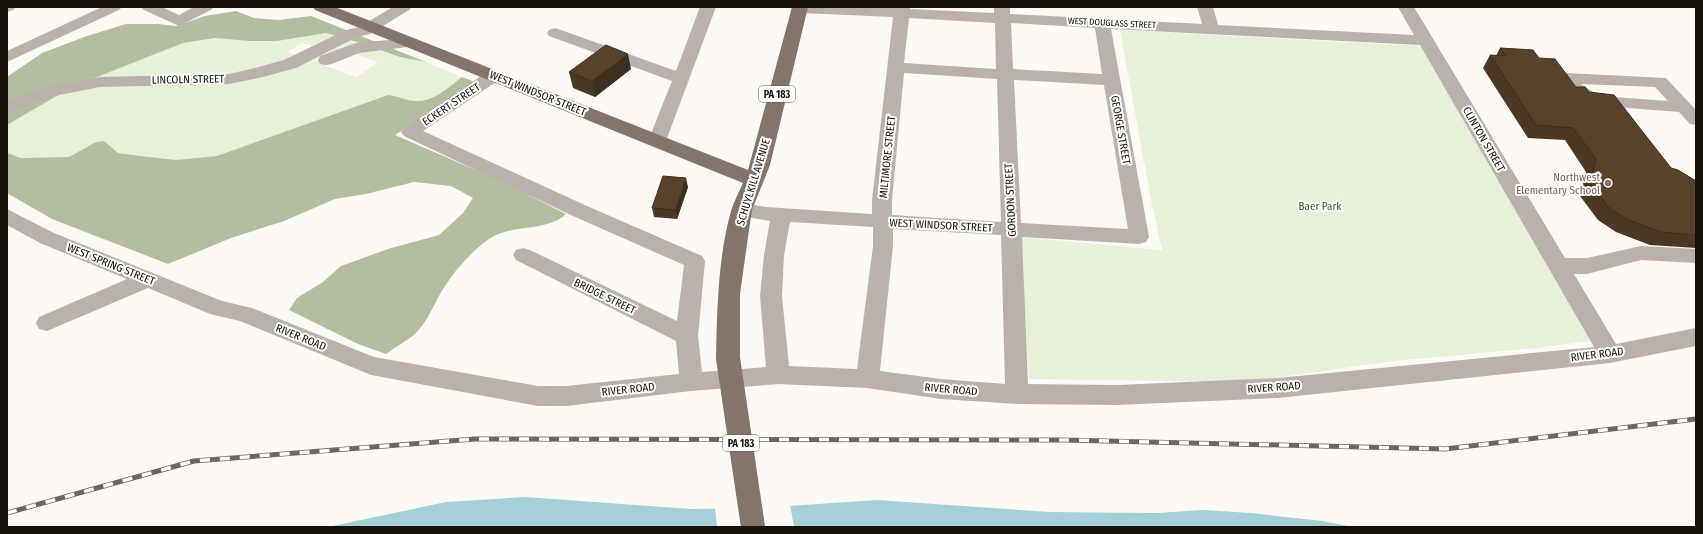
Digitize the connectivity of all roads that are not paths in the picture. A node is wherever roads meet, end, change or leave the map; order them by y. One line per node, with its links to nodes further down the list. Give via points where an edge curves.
1 (114, 7): 18 (street)
2 (148, 7): 3 (street, via 179,20)
3 (206, 7)
4 (321, 7): 13 (main road, WEST WINDSOR STREET)
5 (404, 7): 13 (street, LINCOLN STREET)
6 (708, 7): 23 (street)
7 (800, 7): 10 (street, WEST DOUGLASS STREET); 30 (main road, SCHUYLKILL AVENUE / PA 183)
8 (1205, 7): 14 (street)
9 (1406, 7): 16 (street, CLINTON STREET)
10 (901, 10): 11 (street, WEST DOUGLASS STREET); 20 (street, MILTIMORE STREET)
11 (1002, 12): 12 (street, WEST DOUGLASS STREET); 21 (street, GORDON STREET)
12 (1102, 23): 14 (street, WEST DOUGLASS STREET); 24 (street, GEORGE STREET)
13 (367, 29): 17 (main road, WEST WINDSOR STREET); 19 (street, LINCOLN STREET, via 364,35); 26 (street, LINCOLN STREET, via 352,33 290,64 257,73 229,79 100,82 50,92)
14 (1211, 29): 16 (street, WEST DOUGLASS STREET)
15 (555, 33): 23 (street)
16 (1425, 40): 39 (street, CLINTON STREET)
17 (410, 43): 19 (street, LINCOLN STREET, via 356,48); 22 (main road, WEST WINDSOR STREET)
18 (7, 57)
19 (324, 60): 27 (street, LINCOLN STREET, via 296,72 243,86 195,92 119,91 72,96)
20 (896, 68): 21 (street); 33 (street, MILTIMORE STREET)
21 (1004, 74): 24 (street); 35 (street, GORDON STREET)
22 (493, 76): 29 (main road, WEST WINDSOR STREET); 43 (street, ECKERT STREET, via 410,132 695,261)
23 (681, 80): 29 (street)
24 (1112, 80): 36 (street, GEORGE STREET)
25 (1683, 107): 25 (street, via 1660,82 1566,78 1577,90 1596,102); 28 (street)
26 (7, 108)
27 (7, 116)
28 (1696, 120)
29 (657, 141): 30 (main road, WEST WINDSOR STREET)
30 (755, 180): 31 (main road, SCHUYLKILL AVENUE / PA 183)
31 (742, 210): 32 (street, WEST WINDSOR STREET); 50 (main road, SCHUYLKILL AVENUE / PA 183, bridge, via 728,294 728,358)
32 (773, 214): 33 (street, WEST WINDSOR STREET); 46 (street, via 771,296)
33 (882, 221): 35 (street, WEST WINDSOR STREET); 47 (street, MILTIMORE STREET, via 883,246)
34 (13, 226): 40 (street, WEST SPRING STREET)
35 (1010, 229): 36 (street, WEST WINDSOR STREET); 49 (street, GORDON STREET)
36 (1139, 237)
37 (523, 255): 43 (street, BRIDGE STREET)
38 (1696, 256): 39 (street, via 1641,253 1587,266)
39 (1558, 266): 45 (street, CLINTON STREET)
40 (148, 280): 41 (street, WEST SPRING STREET); 42 (street)
41 (218, 308): 48 (street, RIVER ROAD, via 244,314 371,366 538,396 566,396)
42 (47, 323)
43 (687, 336): 48 (street)
44 (1696, 337): 45 (street, RIVER ROAD)
45 (1610, 354): 49 (street, RIVER ROAD, via 1278,388 1117,394)
46 (778, 375): 47 (street, RIVER ROAD); 48 (street, RIVER ROAD)
47 (867, 379): 49 (street, RIVER ROAD, via 941,389)
48 (691, 382)
49 (1017, 394)
50 (753, 527)

